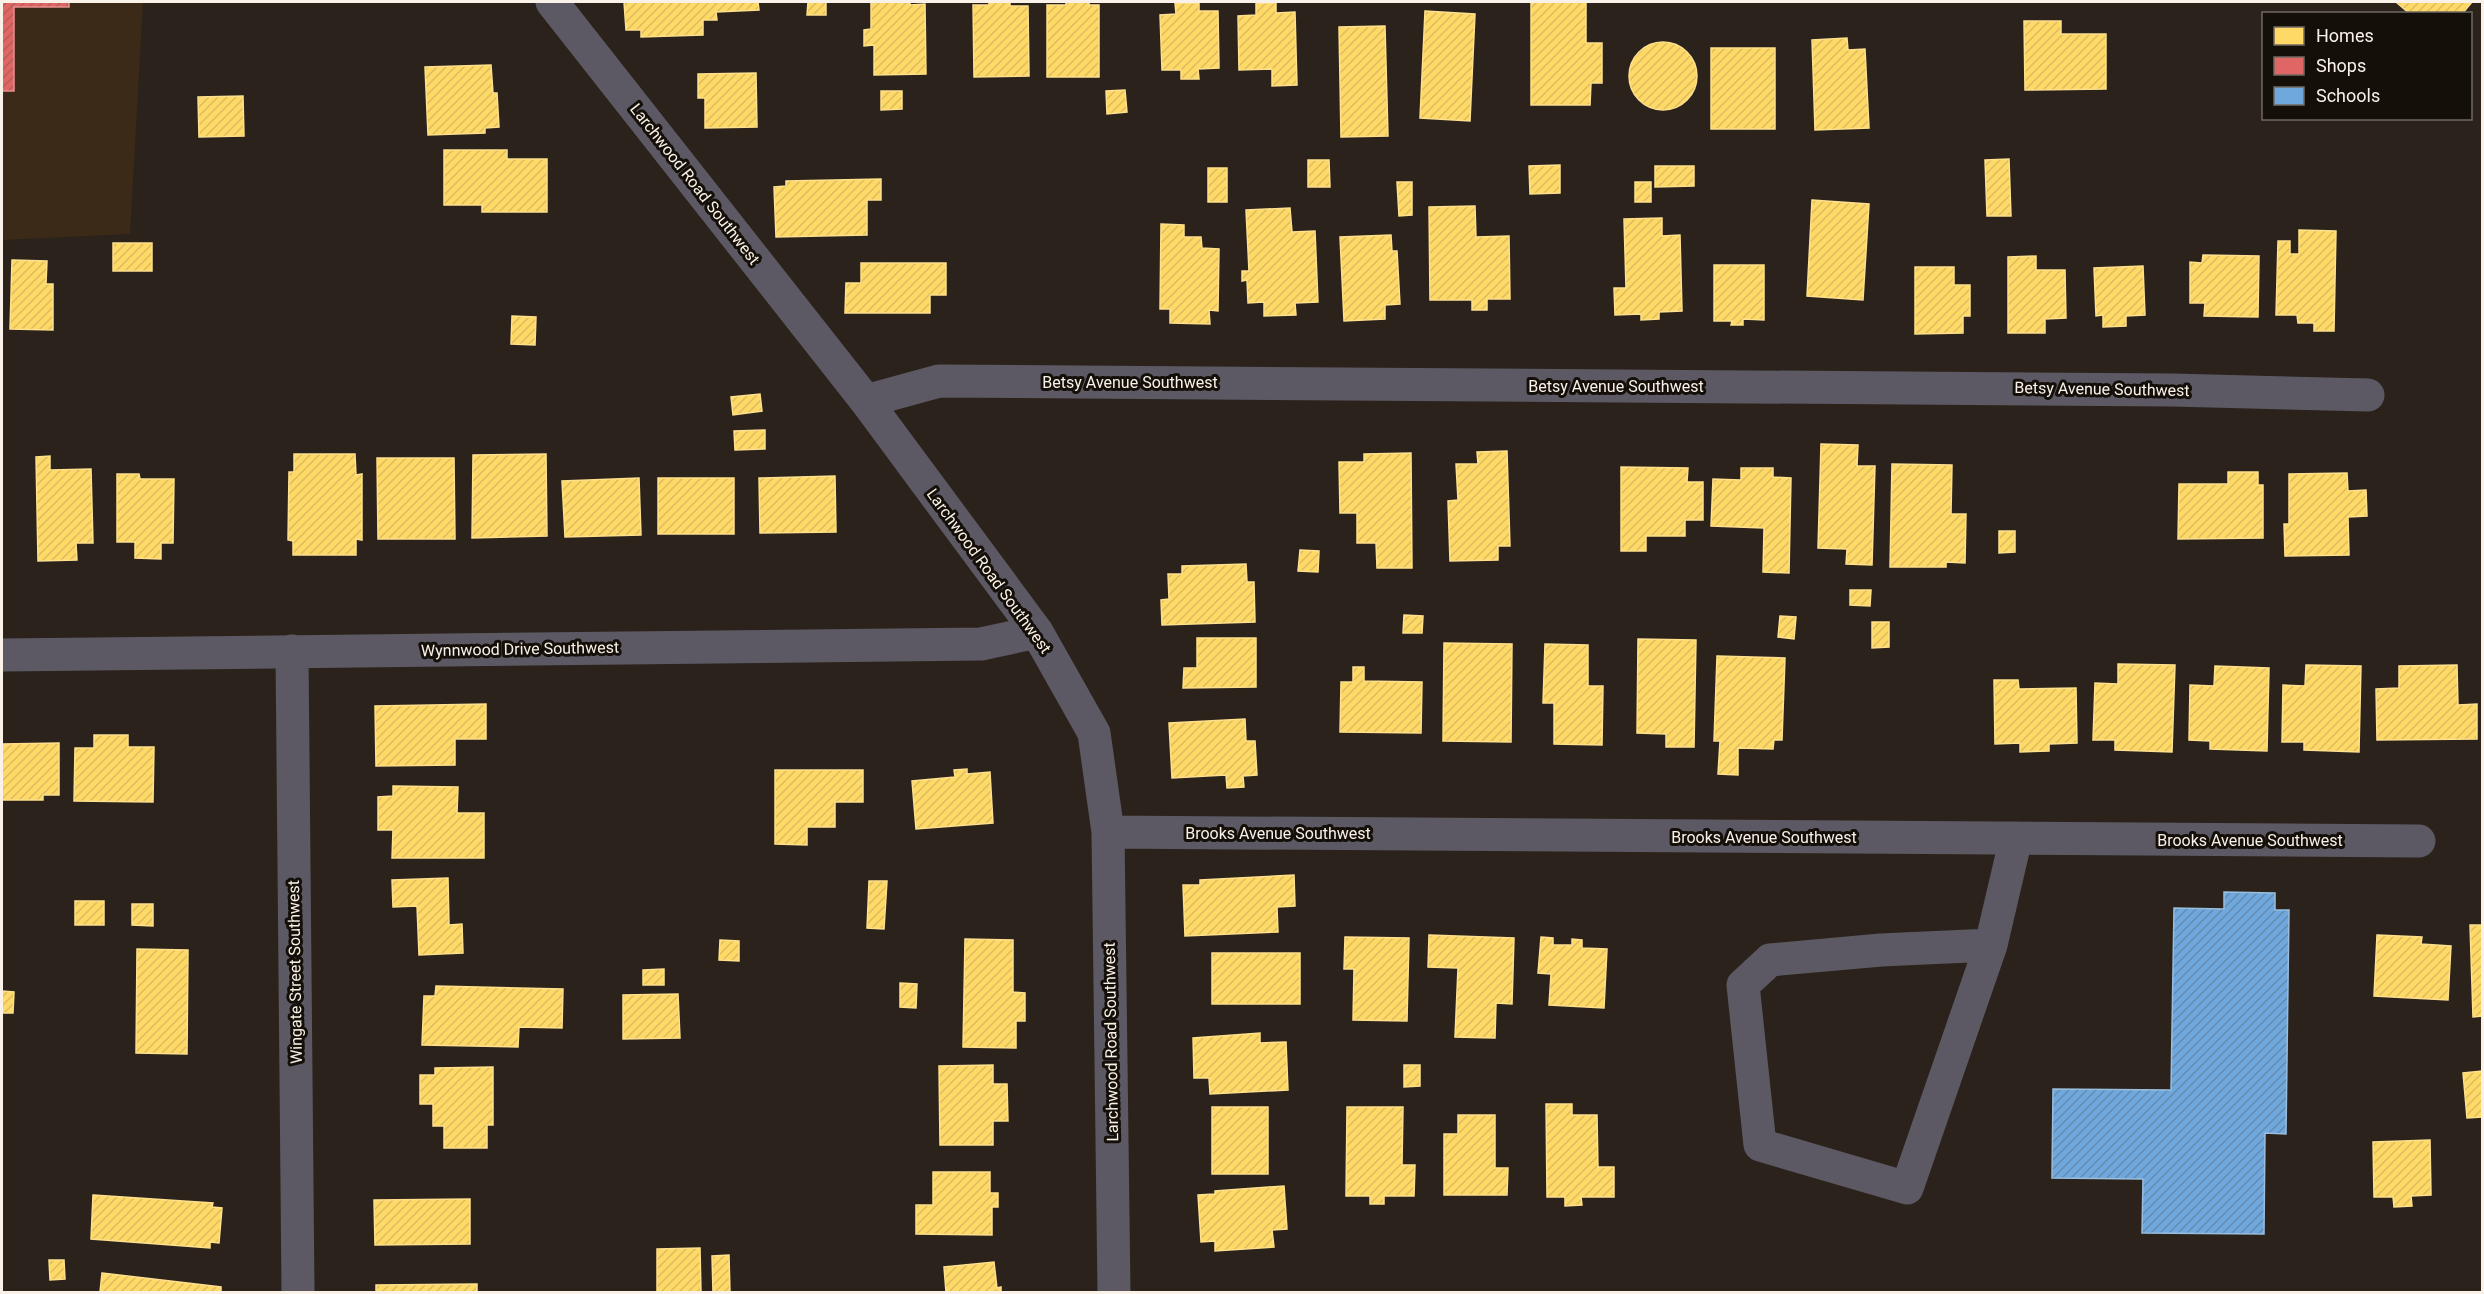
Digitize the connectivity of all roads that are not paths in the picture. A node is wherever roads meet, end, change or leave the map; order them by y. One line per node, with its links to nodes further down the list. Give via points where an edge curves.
1 (552, 2): 3 (street, Larchwood Road Southwest)
2 (2368, 395): 3 (street, Betsy Avenue Southwest, via 939,381)
3 (866, 401): 4 (street, Larchwood Road Southwest)
4 (1037, 632): 5 (street, Wynnwood Drive Southwest, via 981,644); 7 (street, Larchwood Road Southwest, via 1094,733)
5 (292, 651): 6 (street, Wynnwood Drive Southwest); 11 (street, Wingate Street Southwest)
6 (2, 655)
7 (1108, 832): 8 (street, Brooks Avenue Southwest); 12 (street, Larchwood Road Southwest)
8 (2016, 838): 9 (street, Brooks Avenue Southwest); 10 (street)
9 (2419, 841)
10 (1991, 945): 10 (street, via 1907,1188 1760,1144 1743,985 1770,960)
11 (298, 1293)
12 (1114, 1293)

